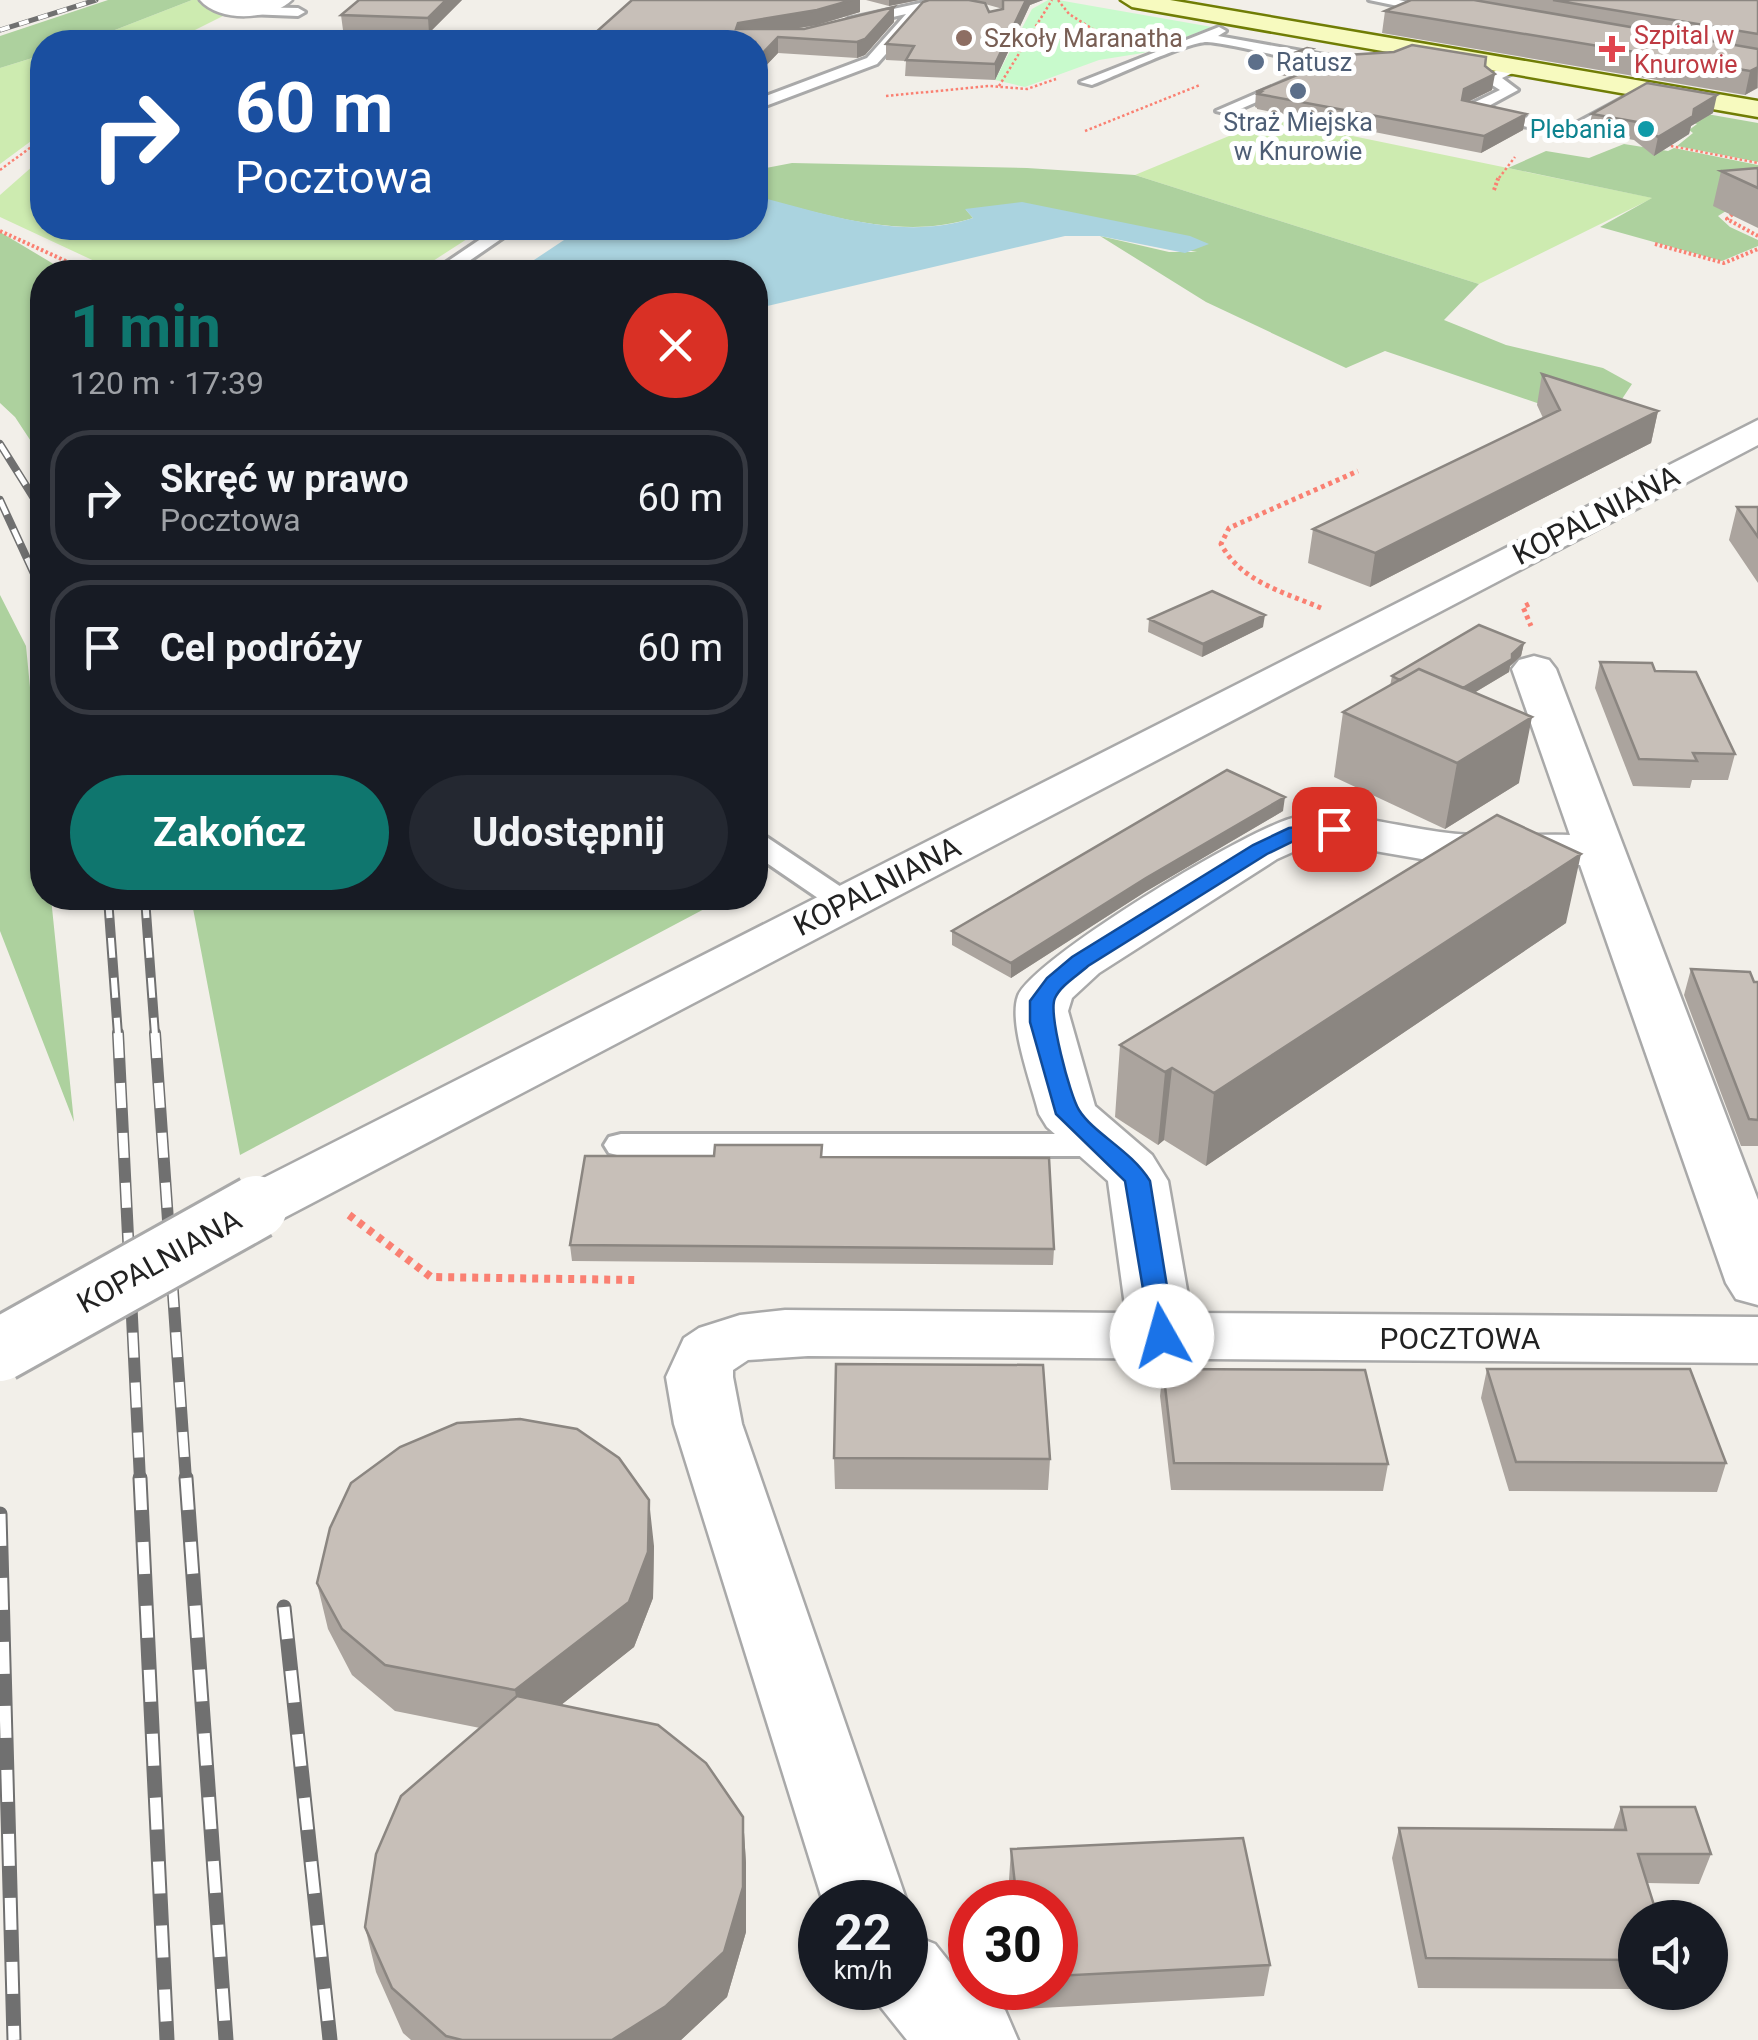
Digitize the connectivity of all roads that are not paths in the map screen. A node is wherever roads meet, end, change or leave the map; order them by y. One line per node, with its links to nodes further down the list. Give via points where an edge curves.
1 (211, 0): 6 (street, via 249,10)
2 (1132, 0): 10 (main road)
3 (1376, 0): 5 (lane)
4 (954, 3): 8 (lane)
5 (1419, 3): 9 (lane)
6 (289, 6)
7 (855, 6): 8 (lane)
8 (909, 12): 11 (lane); 18 (lane, via 872,61)
9 (1465, 15)
10 (1246, 20): 12 (lane); 13 (main road)
11 (829, 31)
12 (1201, 37): 14 (lane); 16 (lane)
13 (1416, 50): 14 (lane, via 1385,61); 15 (main road)
14 (1341, 62): 20 (lane)
15 (1515, 62): 17 (main road); 17 (lane, via 1491,78 1512,90 1468,112 1573,131)
16 (1087, 82)
17 (1648, 90): 19 (main road)
18 (768, 100)
19 (1758, 110)
20 (1224, 111)
21 (490, 240): 22 (lane)
22 (459, 260)
23 (1758, 431): 27 (street, KOPALNIANA)
24 (1534, 669): 25 (street)
25 (1599, 850): 29 (street, via 1445,848 1334,829 1296,832 1260,850 1080,962 1041,1001 1062,1100); 30 (street)
26 (768, 851): 27 (lane)
27 (845, 903): 33 (street, KOPALNIANA, bridge, via 280,1194)
28 (621, 1145): 29 (lane)
29 (1100, 1145): 31 (street, via 1138,1181)
30 (1758, 1282)
31 (1162, 1336): 32 (street, POCZTOWA); 34 (street, POCZTOWA, via 752,1335 705,1358 700,1370 708,1424)
32 (1758, 1340)
33 (0, 1350)
34 (858, 1880)
35 (928, 1999): 36 (street)
36 (974, 2040)

